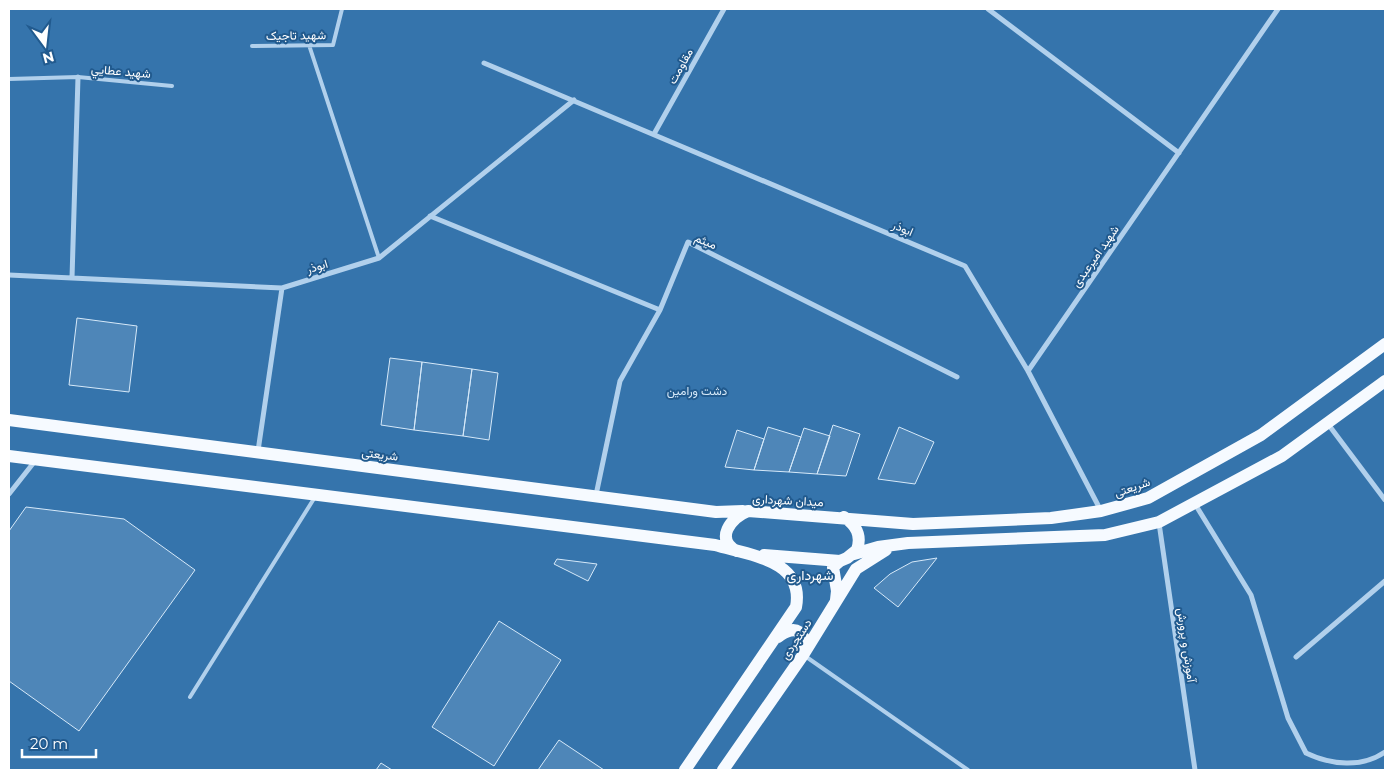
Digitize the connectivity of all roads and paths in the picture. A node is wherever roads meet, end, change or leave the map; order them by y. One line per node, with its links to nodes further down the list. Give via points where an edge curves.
1 (342, 9): 5 (lane, شهید تاجیک, via 333,44)
2 (724, 9): 12 (street, مقاومت)
3 (988, 9): 13 (street)
4 (1278, 9): 13 (street, شهید امیرعبدی)
5 (309, 45): 6 (lane, شهید تاجیک); 15 (lane)
6 (252, 46)
7 (484, 62): 11 (street, ابوذر)
8 (78, 77): 9 (lane, شهيد عطايي); 10 (lane, شهيد عطايي); 17 (street)
9 (9, 79)
10 (172, 86)
11 (574, 100): 12 (street, ابوذر); 14 (street, ابوذر)
12 (654, 134): 21 (street, ابوذر, via 965,266)
13 (1179, 152): 21 (street, شهید امیرعبدی)
14 (430, 216): 15 (street, ابوذر); 19 (street)
15 (378, 258): 18 (street, ابوذر)
16 (9, 274): 17 (street, ابوذر)
17 (72, 278): 18 (street, ابوذر)
18 (282, 288): 26 (street)
19 (660, 310): 22 (street, میثم, via 688,242); 31 (street, میثم, via 620,381)
20 (1385, 344): 35 (main road, شریعتی, via 1261,435 1148,498)
21 (1028, 371): 35 (street, ابوذر)
22 (958, 378)
23 (1385, 381): 25 (main road)
24 (9, 420): 26 (main road, شریعتی)
25 (1327, 423): 32 (street); 33 (main road, via 1282,456)
26 (258, 452): 31 (main road, شریعتی)
27 (9, 456): 28 (main road)
28 (36, 459): 29 (street); 30 (main road)
29 (9, 494)
30 (317, 495): 39 (main road, via 715,545); 46 (lane)
31 (596, 495): 34 (main road, شریعتی, via 716,512)
32 (1385, 500)
33 (1194, 503): 37 (main road); 47 (street, via 1251,595 1288,718 1306,753 1332,762 1354,764 1376,759)
34 (748, 511): 36 (main road, میدان شهرداری); 39 (main road, میدان شهرداری, via 730,522 727,534 733,549)
35 (1102, 511): 36 (main road, شریعتی, via 1051,518 913,524)
36 (844, 517): 40 (main road, via 858,532 859,544)
37 (1159, 522): 38 (main road, via 1105,535); 51 (street, آموزش و پرورش)
38 (908, 543): 40 (main road, via 878,547); 42 (main road, دستجردی, via 863,563 849,578)
39 (744, 554): 40 (main road); 43 (main road, دستجردی, via 776,564 789,575 797,590 796,608)
40 (847, 558): 42 (main road, via 834,567 837,591)
41 (1385, 581): 45 (street)
42 (834, 604): 44 (main road, دستجردی)
43 (774, 640): 44 (main road, via 795,630 802,634 804,640); 48 (main road, دستجردی)
44 (803, 654): 49 (main road, دستجردی); 50 (lane)
45 (1296, 657)
46 (190, 697)
47 (1385, 752)
48 (685, 770)
49 (723, 770)
50 (968, 770)
51 (1195, 770)

